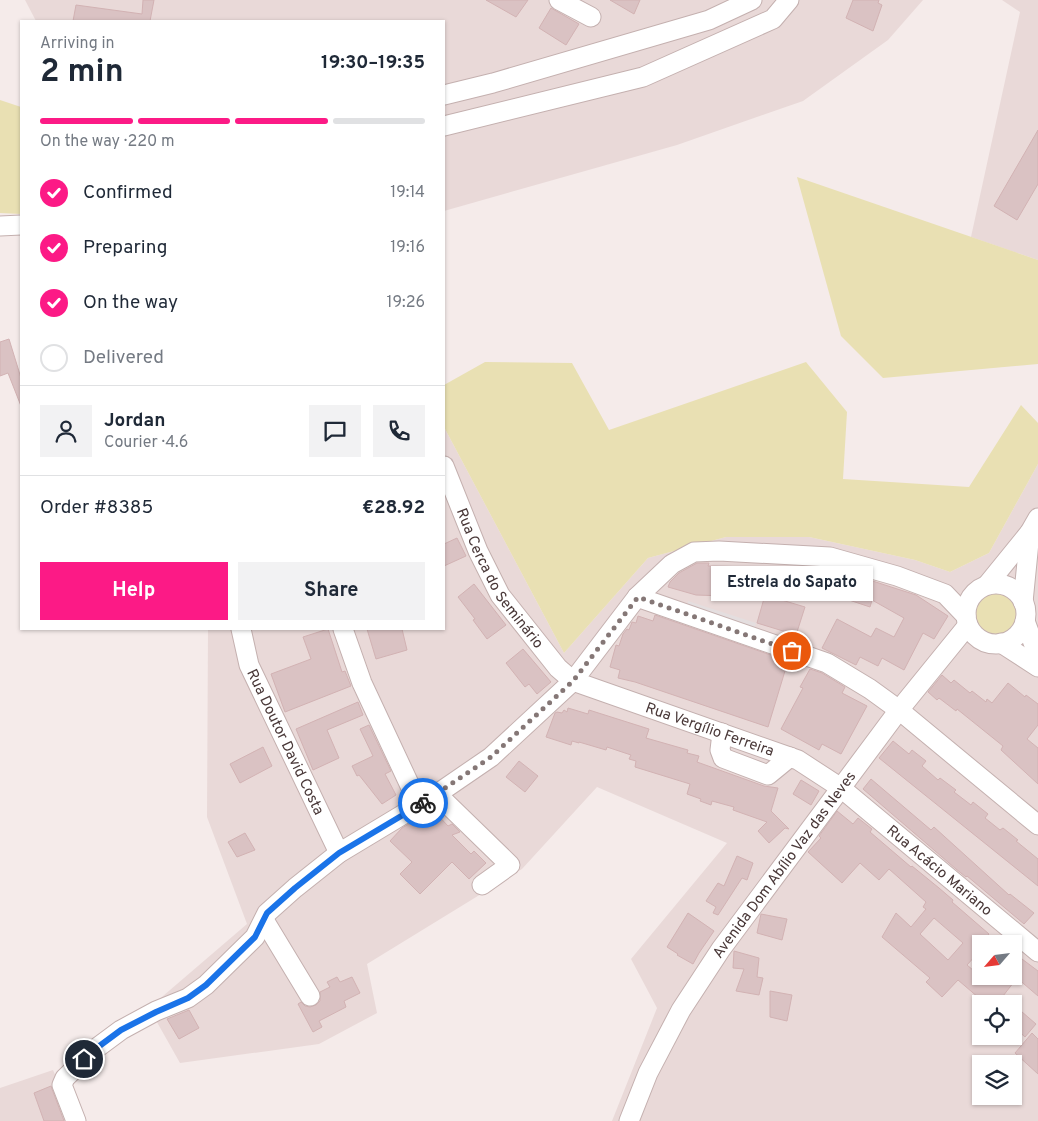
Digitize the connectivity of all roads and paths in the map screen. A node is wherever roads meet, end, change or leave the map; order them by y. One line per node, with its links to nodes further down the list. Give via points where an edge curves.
1 (559, 0): 4 (street)
2 (752, 0): 5 (street, via 709,20)
3 (789, 0): 6 (street, via 773,19 643,77)
4 (591, 17)
5 (445, 95)
6 (445, 126)
7 (0, 226): 8 (street)
8 (20, 226)
9 (445, 468): 22 (street, Rua Cerca do Seminário, via 500,595 558,668)
10 (1034, 525): 11 (street); 14 (street)
11 (984, 586): 12 (street); 14 (street, via 1003,584 1012,588 1019,594); 15 (street, via 969,600)
12 (945, 594): 13 (street, via 830,557 719,551 694,552 672,564); 15 (street)
13 (638, 597): 22 (street); 23 (street, via 827,663)
14 (1024, 611): 18 (street, via 1022,629 1016,636 1009,641); 20 (street)
15 (967, 620): 18 (street, via 980,639); 19 (street, Avenida Dom Abílio Vaz das Neves)
16 (241, 630): 28 (street, Rua Doutor David Costa, via 249,665)
17 (343, 630): 26 (street, via 362,683)
18 (995, 643): 19 (street, via 965,644); 21 (street)
19 (949, 650): 23 (street, Avenida Dom Abílio Vaz das Neves)
20 (1038, 656)
21 (1038, 667)
22 (573, 681): 24 (street, Rua Vergílio Ferreira, via 798,760); 25 (street, via 491,757)
23 (899, 710): 24 (street, Avenida Dom Abílio Vaz das Neves); 27 (street)
24 (841, 788): 31 (street, Rua Acácio Mariano); 34 (street, Avenida Dom Abílio Vaz das Neves, via 721,949 681,1010 648,1072)
25 (437, 794): 26 (street); 29 (street, via 510,865)
26 (419, 806): 28 (street)
27 (1038, 826)
28 (339, 853): 30 (street, via 267,913)
29 (482, 885)
30 (264, 920): 32 (street); 33 (street, via 255,937 206,985 188,998 121,1030 65,1078 62,1086)
31 (1038, 952)
32 (310, 996)
33 (76, 1121)
34 (629, 1121)

